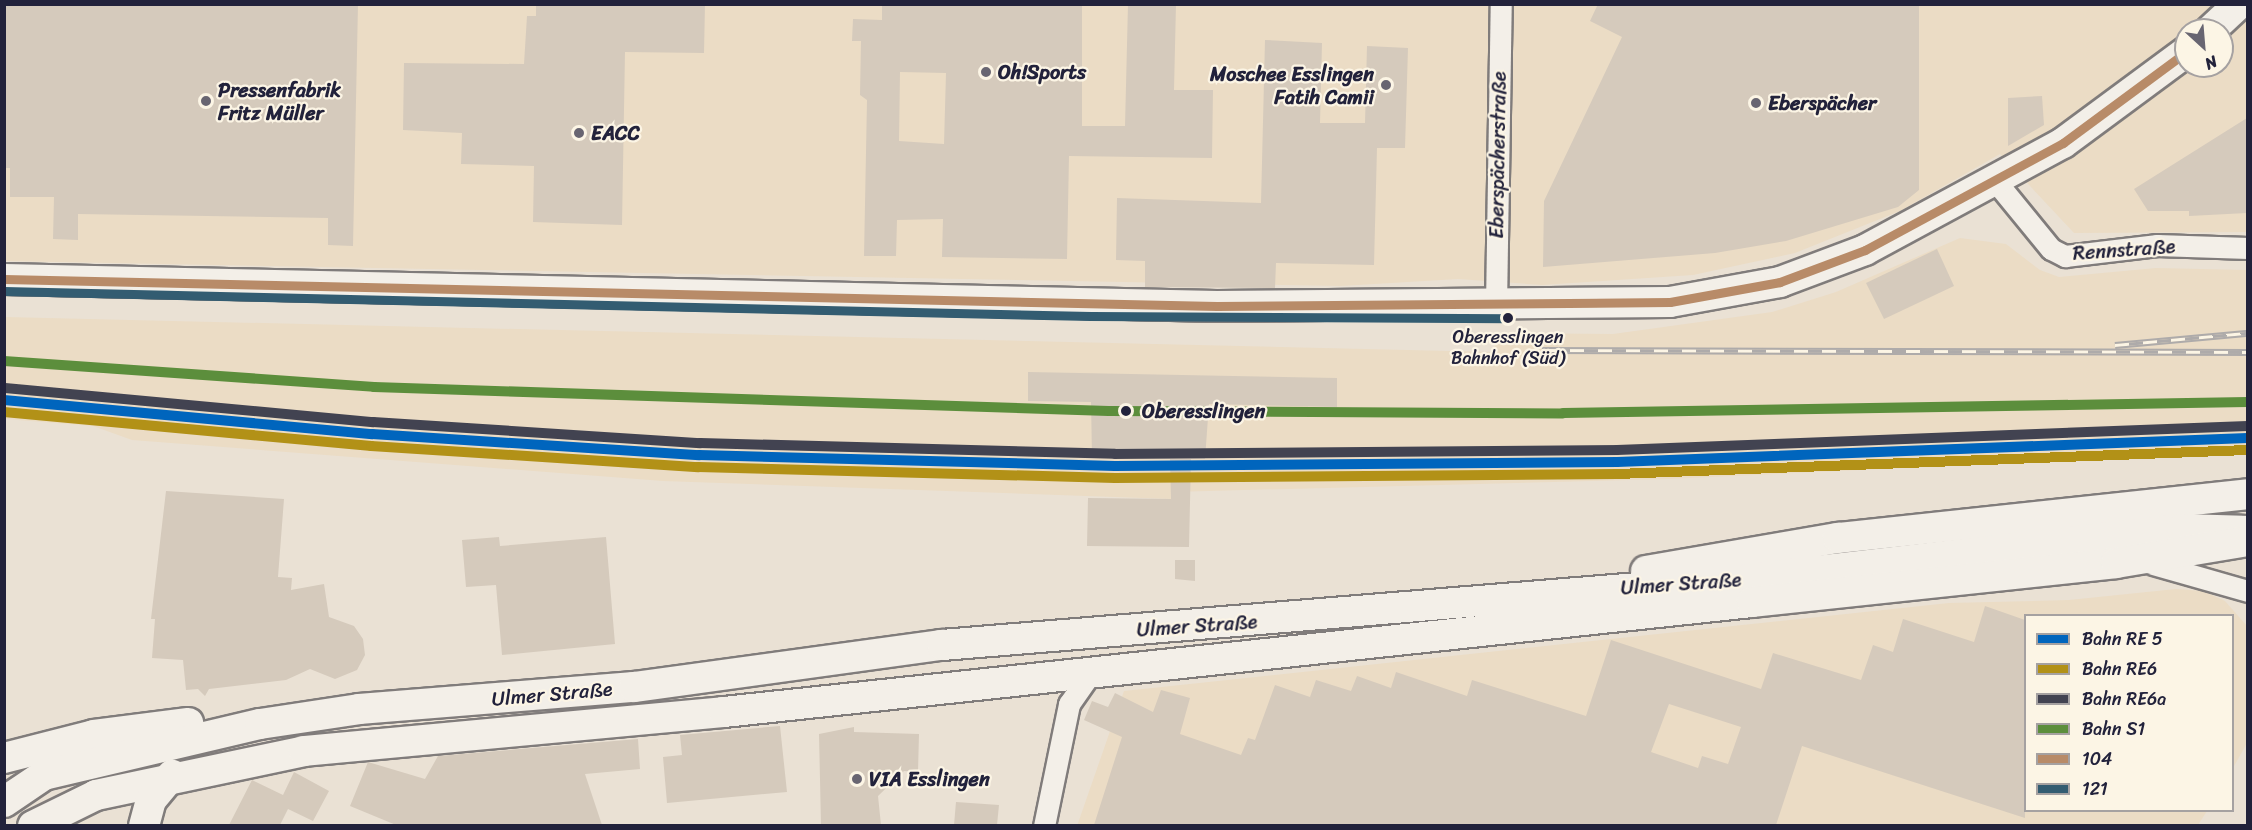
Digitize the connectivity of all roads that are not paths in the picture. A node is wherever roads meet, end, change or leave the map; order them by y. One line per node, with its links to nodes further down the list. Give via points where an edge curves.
1 (1501, 4): 8 (street, Eberspächerstraße)
2 (2240, 4): 3 (main road)
3 (2224, 18)
4 (2174, 61): 5 (main road, via 2072,137)
5 (1997, 183): 6 (street, Rennstraße, via 2045,244 2065,256 2157,245); 8 (main road, via 1865,250 1780,282 1670,303)
6 (2247, 248)
7 (4, 279): 8 (main road, via 1140,305)
8 (1502, 306)
9 (2247, 494): 14 (main road, via 1745,552)
10 (2247, 531): 14 (main road, Ulmer Straße, via 2182,529 1748,579)
11 (2247, 541): 12 (main road, Ulmer Straße)
12 (2116, 563): 13 (street, Ulmer Straße, via 2181,568); 16 (main road, Ulmer Straße)
13 (2247, 591)
14 (1561, 592): 15 (main road, Ulmer Straße, via 1294,619)
15 (1113, 631): 17 (main road, Ulmer Straße); 18 (main road, Ulmer Straße, via 942,645 717,677 359,709)
16 (1090, 672): 17 (main road, Ulmer Straße); 26 (street, via 1069,704)
17 (1044, 677): 20 (main road, Ulmer Straße, via 366,744)
18 (261, 724): 19 (main road, via 188,723 94,735); 21 (main road, Ulmer Straße, via 44,775)
19 (4, 758)
20 (172, 775): 24 (main road, Ulmer Straße, via 96,795); 25 (main road, via 151,800)
21 (4, 802)
22 (4, 822): 23 (main road)
23 (9, 825)
24 (33, 825)
25 (144, 825)
26 (1044, 825)

